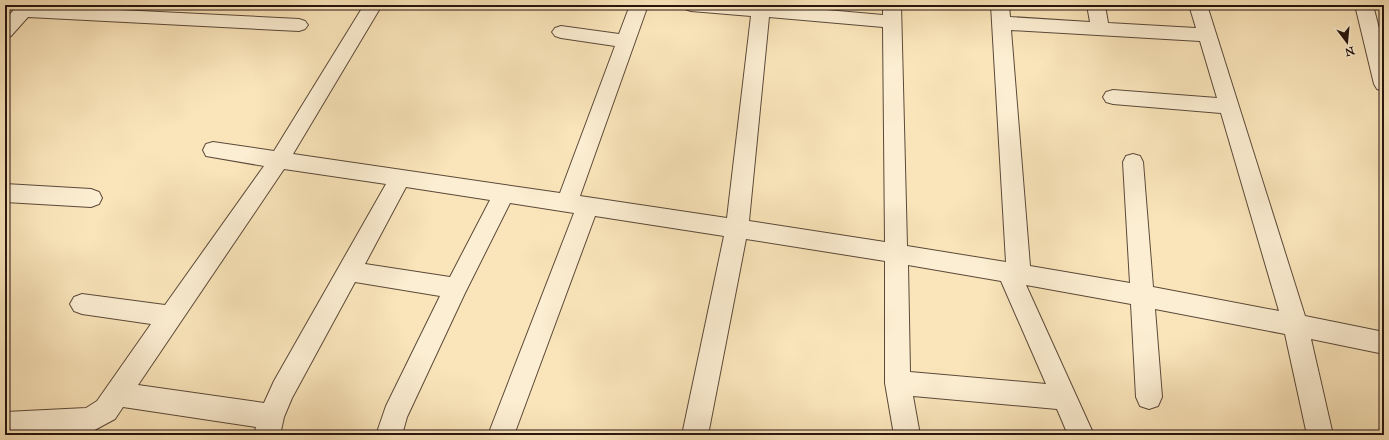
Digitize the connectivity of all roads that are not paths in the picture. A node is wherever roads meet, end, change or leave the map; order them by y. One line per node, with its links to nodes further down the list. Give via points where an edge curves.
1 (373, 5): 21 (street)
2 (639, 5): 16 (street)
3 (691, 5): 8 (street)
4 (1096, 5): 12 (street)
5 (1198, 5): 15 (street)
6 (1364, 5): 17 (street)
7 (25, 8): 11 (street); 13 (street)
8 (761, 8): 9 (street); 28 (street)
9 (892, 13): 29 (street)
10 (1001, 14): 12 (street); 31 (street)
11 (299, 25)
12 (1100, 29): 15 (street)
13 (5, 32)
14 (561, 32): 16 (street)
15 (1206, 35): 19 (street)
16 (626, 41): 27 (street)
17 (1384, 84)
18 (1113, 97): 19 (street)
19 (1228, 106): 36 (street)
20 (214, 150): 21 (street)
21 (279, 160): 23 (street); 35 (street)
22 (1133, 162): 33 (street)
23 (400, 178): 25 (street); 30 (street)
24 (5, 193): 26 (street)
25 (504, 194): 27 (street); 32 (street)
26 (91, 198)
27 (577, 205): 28 (street); 45 (street)
28 (737, 229): 29 (street); 46 (street)
29 (895, 254): 31 (street); 38 (street)
30 (348, 270): 32 (street); 43 (street, via 283,390)
31 (1014, 272): 33 (street); 41 (street)
32 (456, 288): 44 (street, via 395,415)
33 (1143, 296): 36 (street); 40 (street)
34 (82, 304): 35 (street)
35 (171, 316): 39 (street)
36 (1295, 324): 37 (street); 49 (street)
37 (1384, 343)
38 (898, 383): 41 (street); 47 (street)
39 (117, 394): 42 (street, via 106,410 89,420); 43 (street)
40 (1149, 397)
41 (1065, 398): 48 (street)
42 (5, 425)
43 (269, 426)
44 (389, 435)
45 (501, 435)
46 (695, 435)
47 (907, 435)
48 (1081, 435)
49 (1320, 435)

